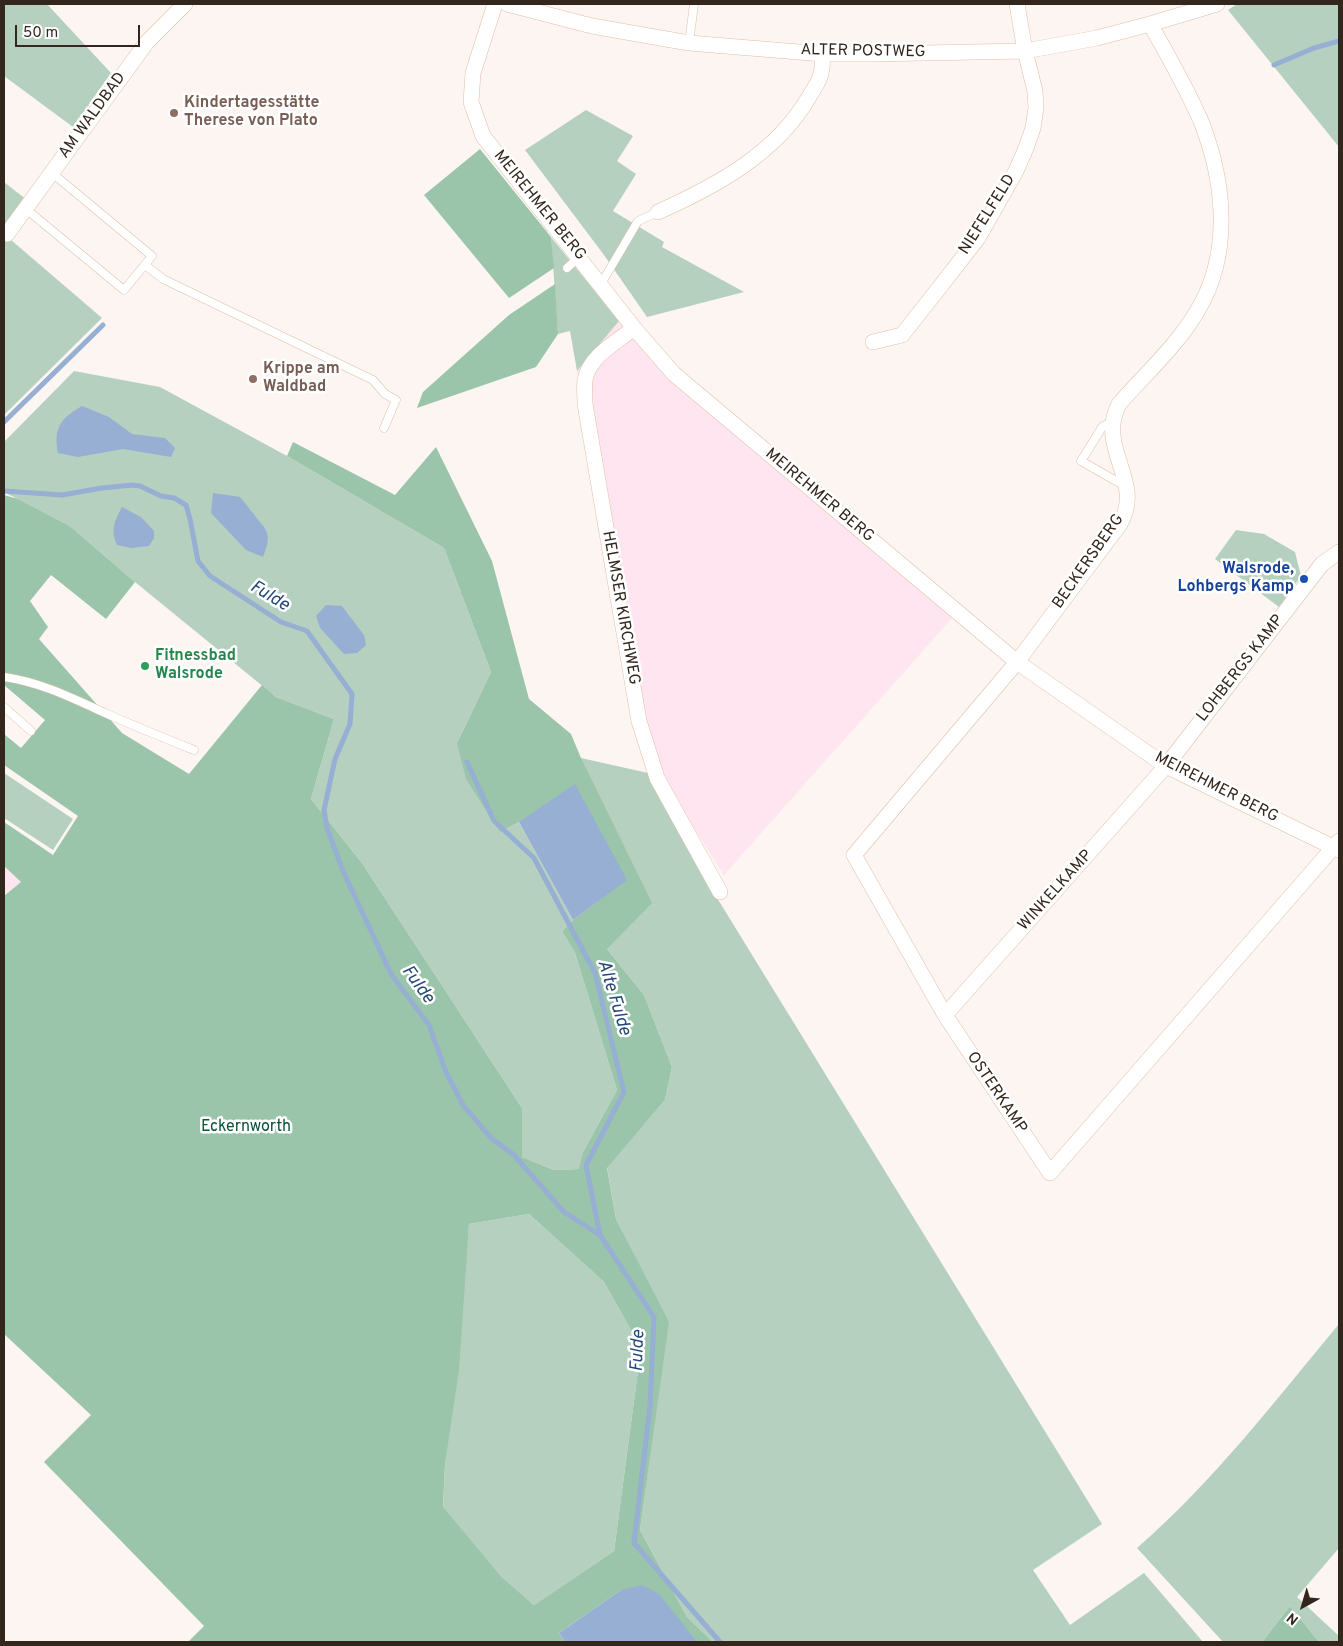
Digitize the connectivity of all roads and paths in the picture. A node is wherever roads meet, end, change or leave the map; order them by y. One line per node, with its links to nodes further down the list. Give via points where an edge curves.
1 (185, 4): 11 (street, AM WALDBAD, via 147,42)
2 (495, 4): 15 (street, MEIREHMER BERG, via 473,73 471,102 483,136)
3 (507, 4): 8 (street, ALTER POSTWEG, via 592,26)
4 (694, 4): 8 (lane)
5 (1016, 4): 9 (street, NIEFELFELD)
6 (1217, 4): 7 (street, ALTER POSTWEG)
7 (1150, 24): 9 (street, ALTER POSTWEG); 21 (street, via 1176,69 1205,131 1220,200 1218,252 1214,274 1199,308 1173,344 1118,404)
8 (689, 43): 10 (street, ALTER POSTWEG)
9 (1025, 51): 10 (street, ALTER POSTWEG); 20 (street, NIEFELFELD, via 1036,108 1033,128 1016,171 978,238 902,335)
10 (823, 54): 13 (street, via 821,75 803,106 775,141 744,167 695,196)
11 (52, 174): 12 (street, AM WALDBAD); 16 (lane, via 152,256)
12 (26, 209): 14 (street, AM WALDBAD); 16 (lane, via 124,290)
13 (658, 212): 18 (lane, via 638,221)
14 (7, 234)
15 (580, 257): 17 (lane); 18 (street, MEIREHMER BERG)
16 (145, 265): 22 (lane, via 163,279 374,380 384,394 396,400)
17 (567, 268)
18 (601, 284): 19 (street, MEIREHMER BERG)
19 (634, 328): 25 (street, MEIREHMER BERG, via 674,374); 32 (street, HELMSER KIRCHWEG, via 595,359 589,368 585,380 585,404 639,721 657,778)
20 (873, 342)
21 (1111, 423): 23 (street, via 1116,458); 23 (lane, via 1103,426 1081,461)
22 (384, 428)
23 (1128, 488): 25 (street, BECKERSBERG, via 1120,524)
24 (1339, 552): 30 (street, LOHBERGS KAMP, via 1322,564)
25 (1017, 662): 30 (street, MEIREHMER BERG); 33 (street, OSTERKAMP, via 854,855)
26 (4, 677): 29 (lane, via 55,691)
27 (4, 707): 28 (lane)
28 (31, 731)
29 (194, 750)
30 (1166, 766): 31 (street, MEIREHMER BERG); 33 (street, WINKELKAMP)
31 (1338, 846): 33 (street, OSTERKAMP, via 1050,1174)
32 (720, 892)
33 (945, 1015)

